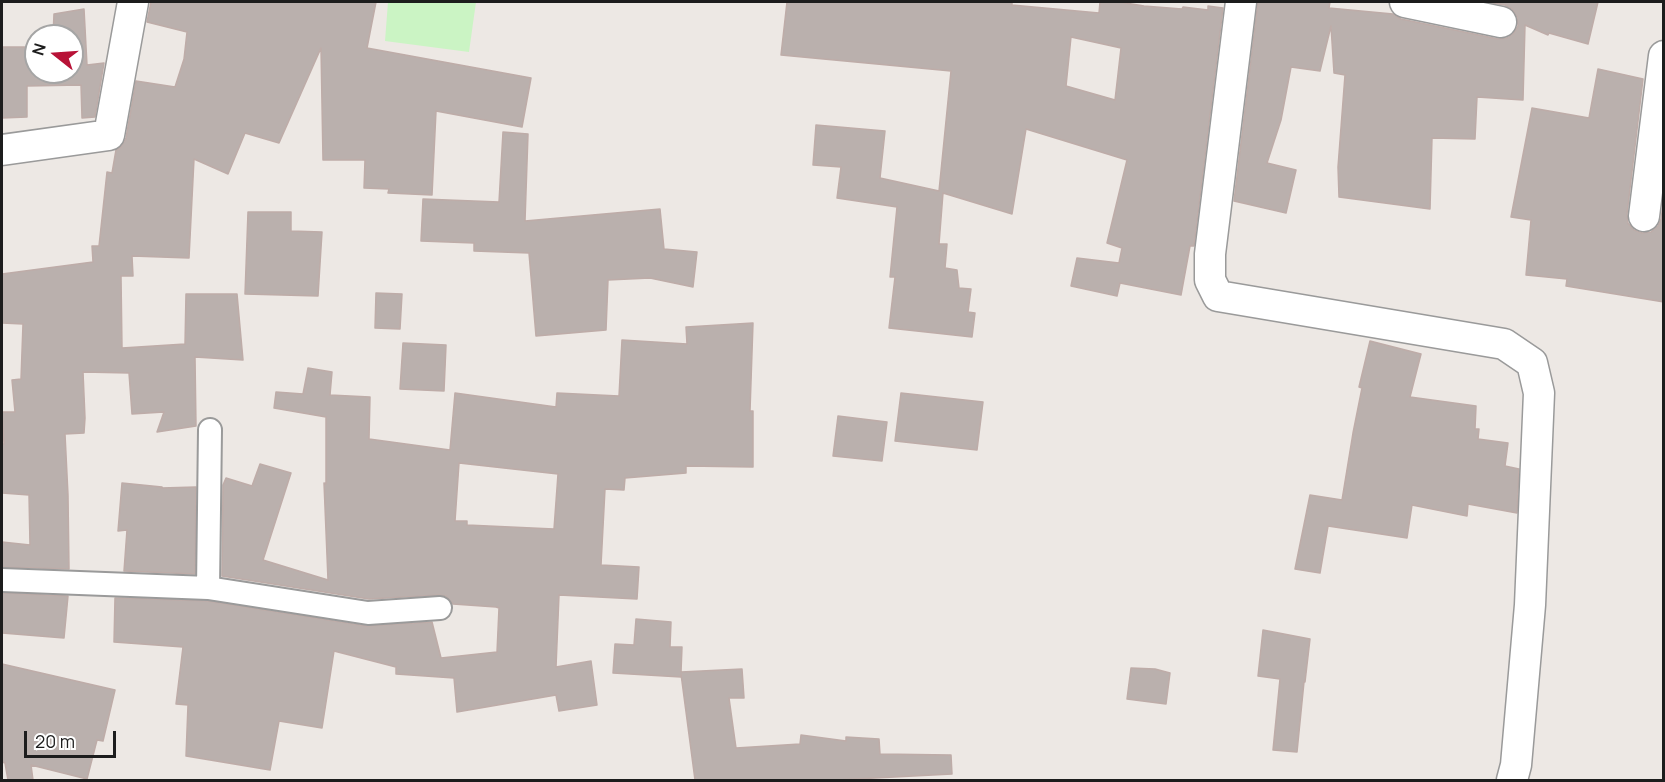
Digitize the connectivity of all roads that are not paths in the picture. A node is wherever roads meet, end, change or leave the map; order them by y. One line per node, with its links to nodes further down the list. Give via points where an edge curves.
1 (133, 2): 6 (street, via 109,135)
2 (1241, 2): 12 (street, via 1210,254 1210,280 1218,296 1504,344 1532,363 1539,393 1530,593)
3 (1405, 2): 4 (street)
4 (1501, 22)
5 (1664, 56): 7 (street)
6 (2, 150)
7 (1644, 216)
8 (210, 430): 10 (street)
9 (2, 580): 10 (street)
10 (208, 588): 11 (street, via 368,614)
11 (440, 608)
12 (1512, 780)

